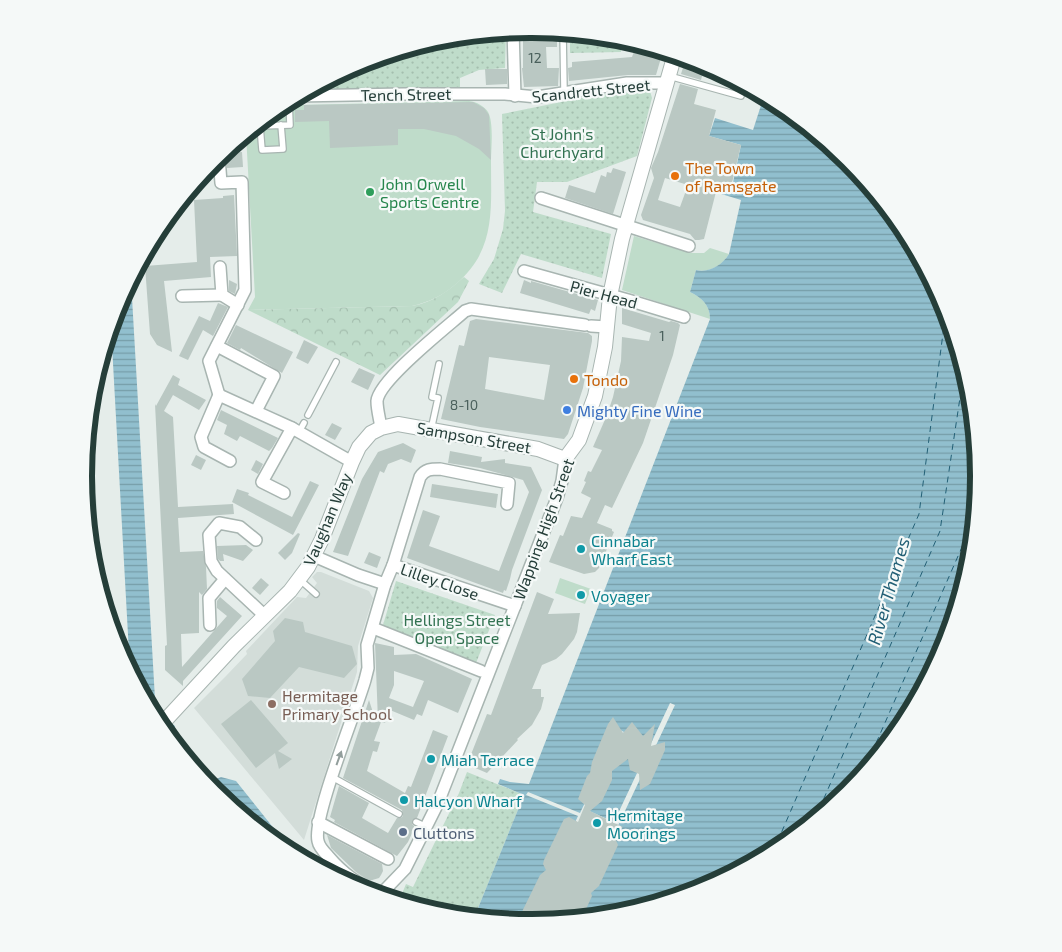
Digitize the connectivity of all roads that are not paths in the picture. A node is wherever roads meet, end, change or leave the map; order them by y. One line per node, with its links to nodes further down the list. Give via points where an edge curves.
1 (514, 38): 7 (street)
2 (563, 38): 5 (lane)
3 (673, 61): 4 (street, Wapping High Street)
4 (668, 79): 5 (street, Scandrett Street); 8 (lane); 15 (street, Wapping High Street)
5 (564, 91): 7 (street, Scandrett Street, via 545,96)
6 (313, 96): 7 (street, Tench Street)
7 (515, 96)
8 (740, 96)
9 (289, 110): 10 (lane, via 290,125)
10 (281, 125): 11 (lane); 12 (lane, via 283,149 262,150)
11 (267, 126)
12 (260, 131)
13 (220, 167): 22 (street, via 221,183 242,182 245,290)
14 (541, 198): 15 (street)
15 (626, 225): 16 (street); 21 (street, Wapping High Street)
16 (689, 246)
17 (220, 267): 19 (street)
18 (524, 271): 21 (street, Pier Head)
19 (222, 295): 20 (street); 22 (street)
20 (182, 296)
21 (610, 296): 23 (street, Pier Head); 24 (street, Wapping High Street)
22 (238, 305): 25 (street)
23 (684, 317)
24 (607, 328): 32 (street, via 471,309 465,311 385,385 377,402); 34 (street, Wapping High Street, via 590,412 577,444)
25 (217, 346): 28 (street, via 209,361); 29 (street, via 274,376)
26 (336, 362): 30 (lane)
27 (439, 364): 33 (lane, via 432,396 438,398)
28 (219, 395): 29 (street); 35 (street, via 201,437 204,447)
29 (256, 411): 31 (street)
30 (308, 416)
31 (298, 428): 36 (street); 37 (street, via 262,482)
32 (381, 428): 33 (street, Sampson Street, via 398,424); 36 (street, Vaughan Way, via 364,440)
33 (431, 430): 34 (street, Sampson Street, via 538,449)
34 (565, 460): 46 (street, Wapping High Street, via 557,498)
35 (230, 461)
36 (352, 462): 40 (street, Vaughan Way)
37 (284, 493)
38 (507, 504): 41 (street, Lilley Close, via 510,483 440,469 423,472)
39 (256, 540): 42 (street, via 240,527 219,523 209,535 210,561)
40 (314, 556): 43 (street, Vaughan Way); 44 (street)
41 (393, 565): 44 (street, Lilley Close); 46 (street, Lilley Close)
42 (225, 579): 47 (street); 48 (street, via 208,598)
43 (299, 579): 45 (lane); 47 (street, Vaughan Way)
44 (385, 584): 49 (street, Lilley Close)
45 (316, 594)
46 (515, 606): 50 (street, Wapping High Street)
47 (264, 615): 51 (street, Vaughan Way)
48 (210, 625)
49 (373, 628): 50 (street); 52 (street, Lilley Close, one-way to 49, via 365,680 367,645)
50 (484, 673): 56 (street, Wapping High Street)
51 (166, 720)
52 (332, 777): 53 (lane, via 355,794); 54 (street, Lilley Close)
53 (399, 814)
54 (318, 822): 57 (street); 58 (street, via 318,842)
55 (416, 822): 56 (lane)
56 (427, 827): 59 (street, Wapping High Street, via 405,869)
57 (388, 859)
58 (342, 871)
59 (385, 889)

